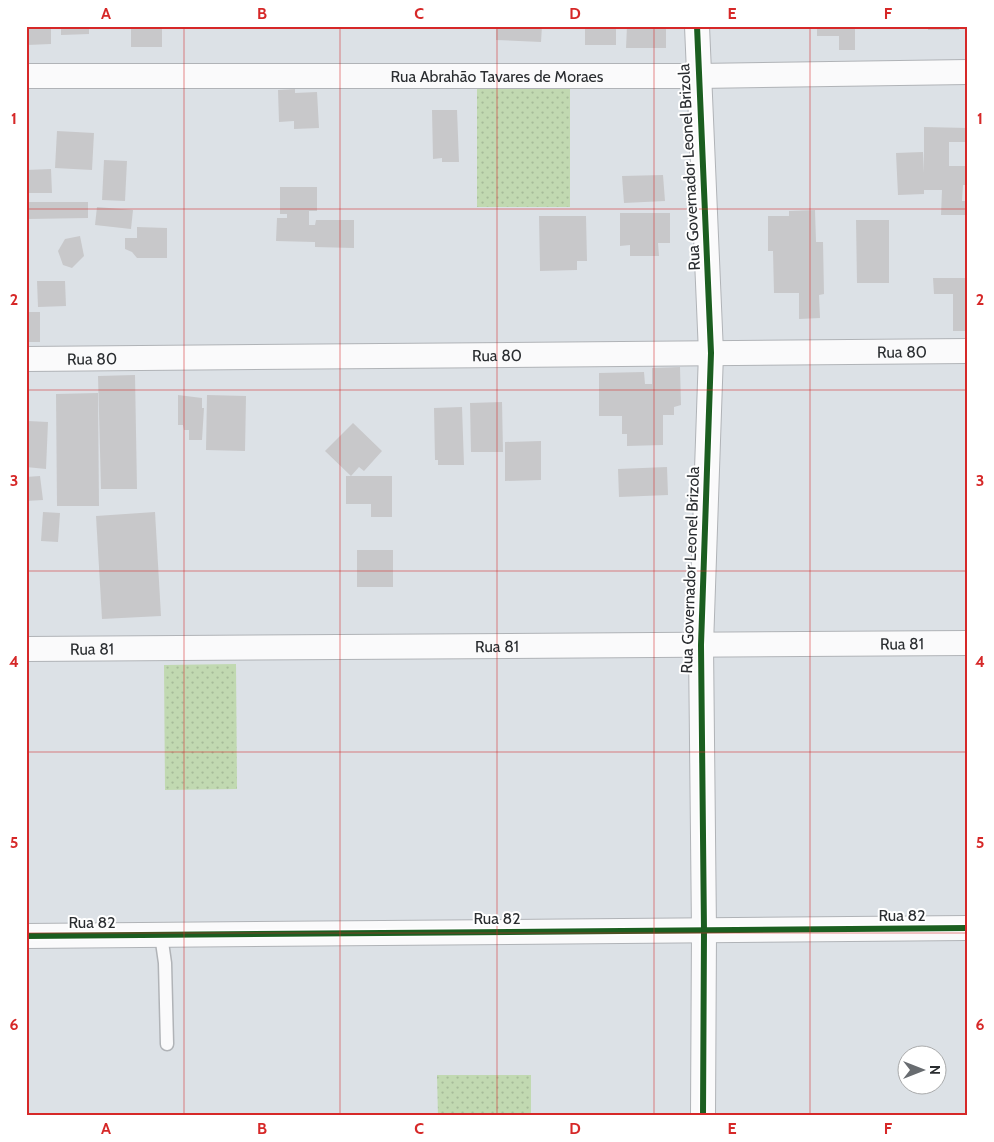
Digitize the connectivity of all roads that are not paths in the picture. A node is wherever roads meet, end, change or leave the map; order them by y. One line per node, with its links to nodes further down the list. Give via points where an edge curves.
1 (697, 26): 4 (street, Rua Governador Leonel Brizola)
2 (968, 72): 4 (street, Rua Abrahão Tavares de Moraes)
3 (26, 76): 4 (street, Rua Abrahão Tavares de Moraes)
4 (698, 76): 6 (street, Rua Governador Leonel Brizola)
5 (968, 351): 6 (street, Rua 80)
6 (711, 353): 7 (street, Rua 80); 9 (street, Rua Governador Leonel Brizola)
7 (26, 359)
8 (968, 643): 9 (street, Rua 81)
9 (701, 645): 10 (street, Rua 81); 12 (street, Rua Governador Leonel Brizola)
10 (26, 649)
11 (968, 928): 12 (street, Rua 82)
12 (704, 930): 13 (street, Rua 82); 16 (street, Rua Governador Leonel Brizola)
13 (161, 935): 14 (street, Rua 82); 15 (lane)
14 (26, 936)
15 (167, 1044)
16 (704, 1116)

